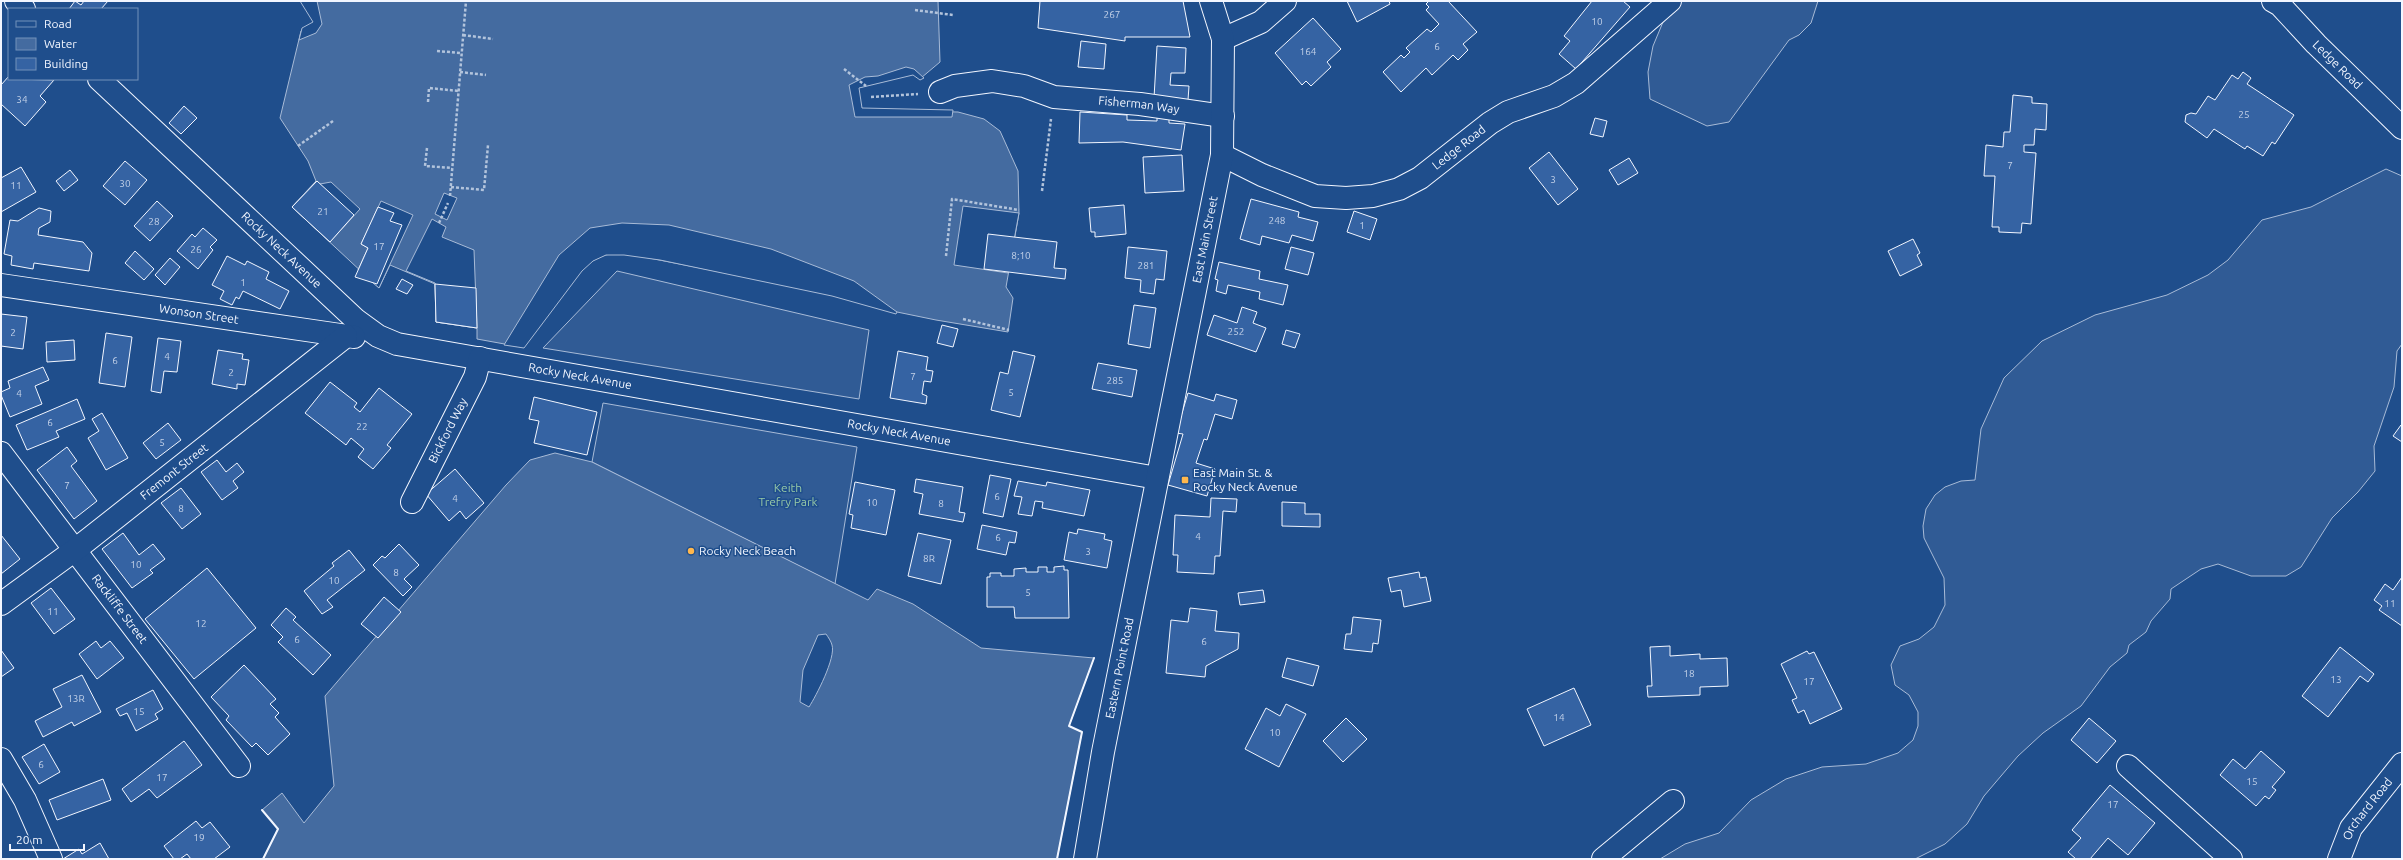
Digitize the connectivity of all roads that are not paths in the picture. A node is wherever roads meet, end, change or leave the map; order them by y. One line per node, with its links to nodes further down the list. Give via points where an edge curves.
1 (1210, 1): 5 (street, East Main Street)
2 (1285, 1): 5 (street, via 1261,22)
3 (1670, 1): 10 (street, Ledge Road, via 1576,83 1554,96 1508,112 1420,178 1399,189 1353,198 1315,196 1262,175)
4 (2273, 1): 9 (street, Ledge Road, via 2280,5)
5 (1222, 39): 8 (street, East Main Street)
6 (100, 80): 13 (street, Rocky Neck Avenue, via 356,320 378,336)
7 (940, 92): 8 (street, Fisherman Way, via 956,86 992,80 1024,86 1054,97 1140,104)
8 (1223, 116): 10 (street, East Main Street)
9 (2402, 128)
10 (1222, 155): 16 (street, East Main Street)
11 (1, 285): 12 (street, Wonson Street)
12 (346, 336): 13 (street, Wonson Street); 18 (street, Fremont Street)
13 (397, 344): 14 (street, Rocky Neck Avenue)
14 (480, 358): 16 (street, Rocky Neck Avenue); 17 (street, Bickford Way, via 475,377)
15 (1, 453): 18 (street, Rackliffe Street)
16 (1157, 478): 26 (street, Eastern Point Road, via 1103,752)
17 (412, 502)
18 (75, 550): 19 (street, Fremont Street); 22 (street, Rackliffe Street)
19 (1, 604)
20 (1, 759): 25 (street, via 25,800)
21 (2402, 764): 29 (street, Orchard Road, via 2351,828)
22 (239, 766)
23 (2128, 766): 28 (street)
24 (1673, 801): 27 (street)
25 (51, 859)
26 (1085, 859)
27 (1603, 859)
28 (2231, 859)
29 (2339, 859)

